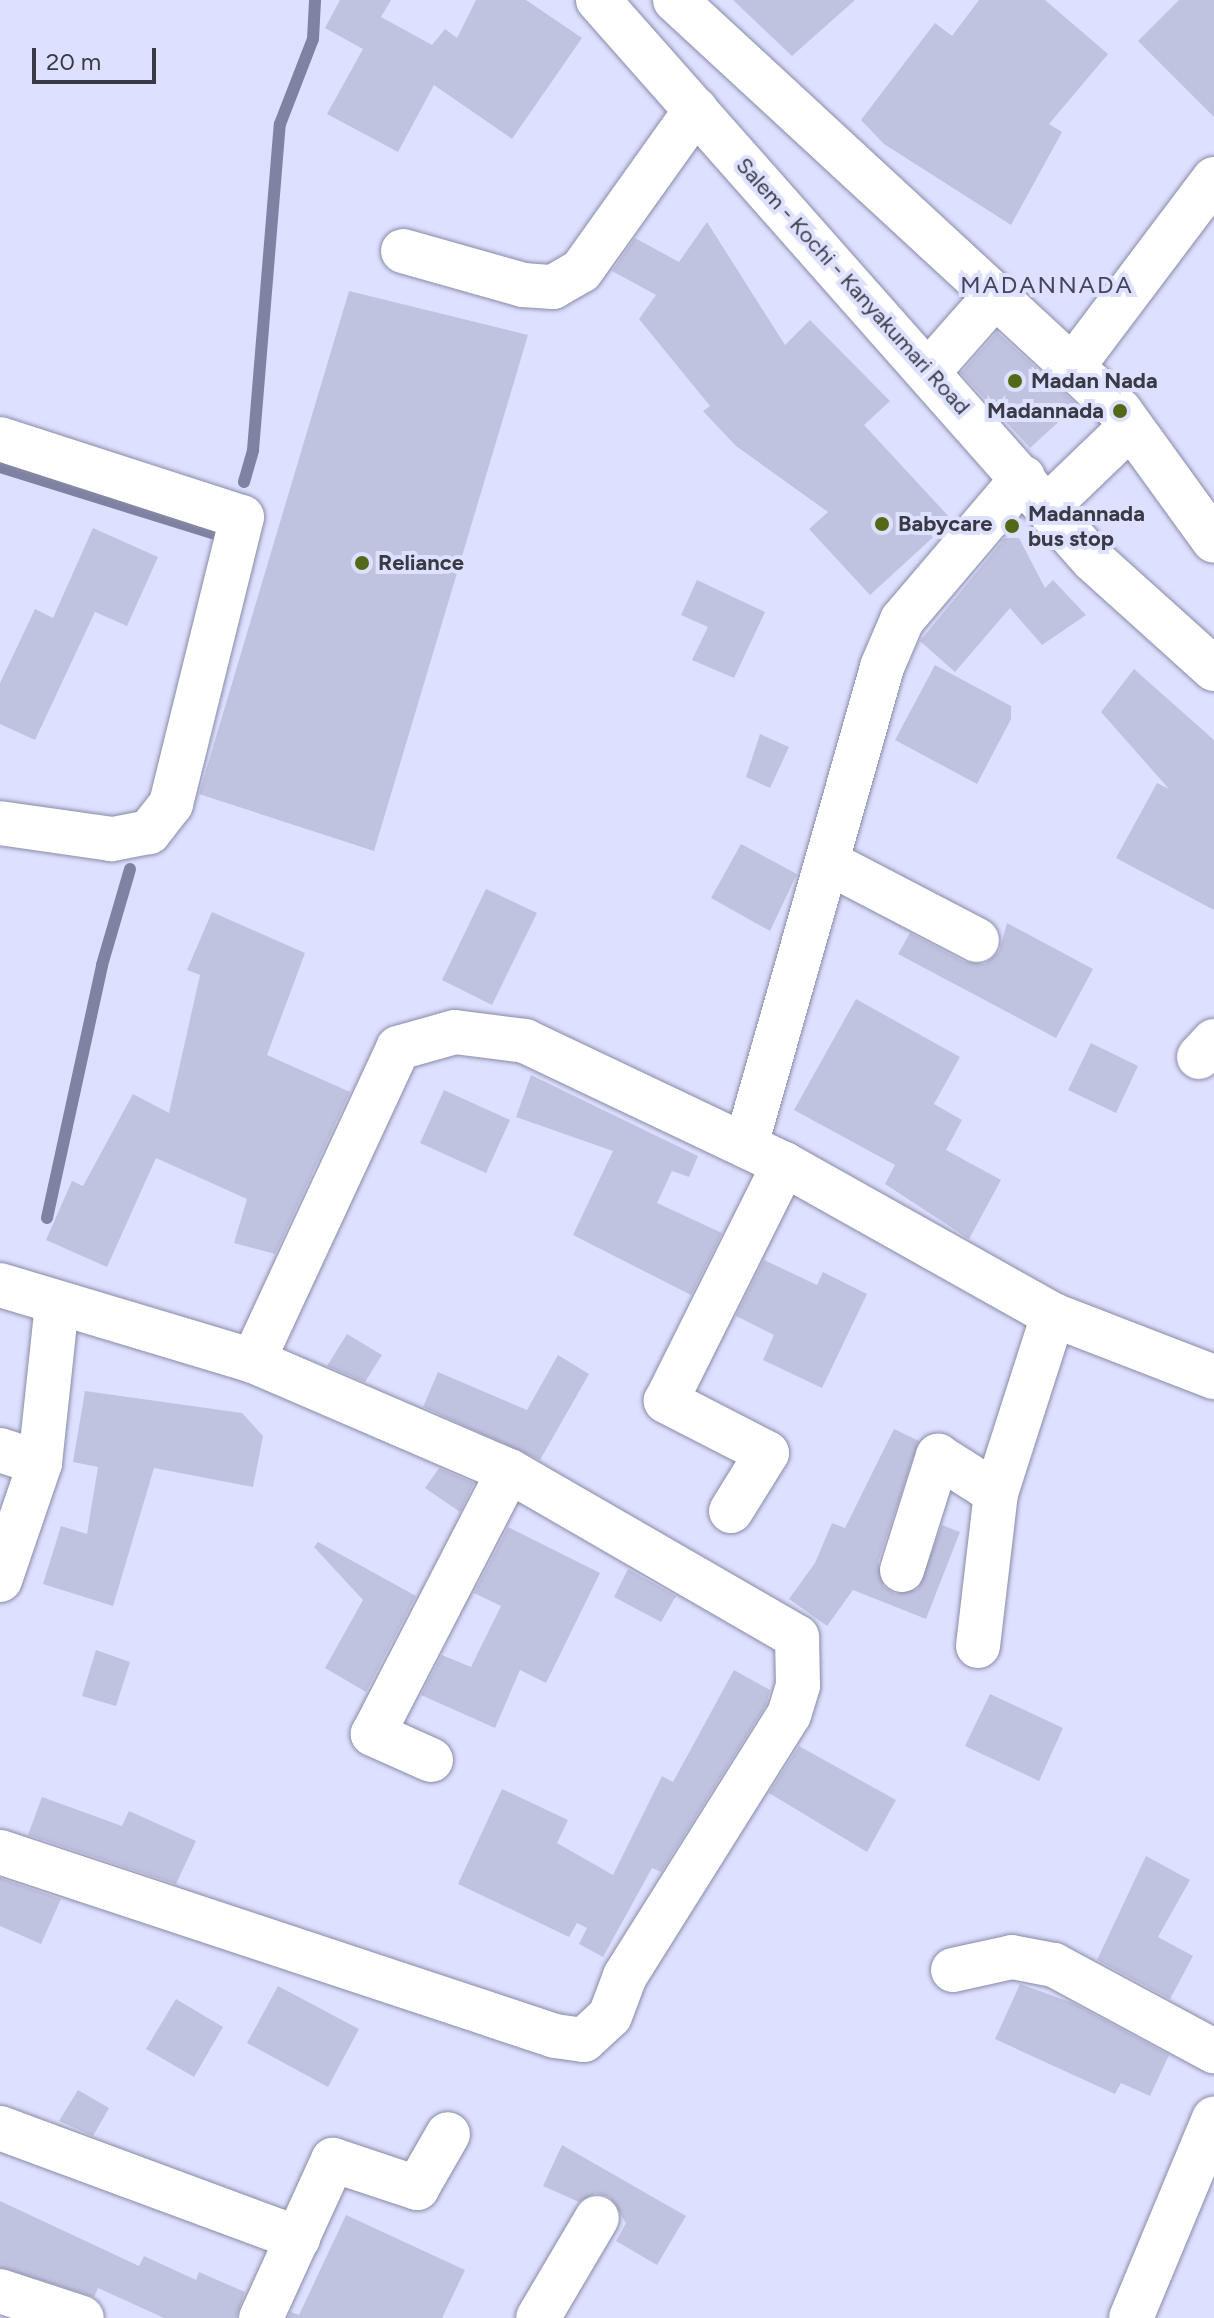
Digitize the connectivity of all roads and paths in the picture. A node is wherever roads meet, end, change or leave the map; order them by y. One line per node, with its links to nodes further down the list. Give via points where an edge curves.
1 (598, 0): 3 (street, Salem - Kochi - Kanyakumari Road)
2 (675, 0): 6 (street, via 785,108)
3 (696, 110): 5 (street, via 581,271 553,287 523,285); 8 (street, Salem - Kochi - Kanyakumari Road)
4 (1214, 179): 7 (street)
5 (403, 251)
6 (996, 295): 7 (street); 8 (street)
7 (1073, 366): 9 (street)
8 (929, 371): 11 (street, Salem - Kochi - Kanyakumari Road)
9 (1130, 427): 11 (street); 12 (street)
10 (0, 439): 14 (street, via 242,517 171,804 149,832 112,839)
11 (1035, 492): 13 (street, Salem - Kochi - Kanyakumari Road, via 1093,560); 15 (street, via 902,620 882,667)
12 (1214, 541)
13 (1214, 669)
14 (0, 823)
15 (827, 862): 16 (street); 17 (street)
16 (977, 940)
17 (746, 1145): 18 (street); 22 (street, via 525,1041 455,1032 398,1048)
18 (784, 1164): 21 (street); 27 (street, via 666,1401 767,1453)
19 (0, 1285): 20 (street)
20 (57, 1304): 22 (street); 24 (street)
21 (1053, 1315): 23 (street); 26 (street)
22 (253, 1361): 25 (street)
23 (1214, 1377)
24 (20, 1456): 29 (street)
25 (509, 1471): 31 (street, via 373,1734); 32 (street, via 797,1637 798,1685 789,1715 625,1976 610,2016 584,2040 555,2036)
26 (996, 1493): 28 (street, via 938,1456); 30 (street)
27 (731, 1511)
28 (902, 1570)
29 (0, 1580)
30 (978, 1646)
31 (431, 1760)
32 (0, 1852)
33 (953, 1970): 34 (street, via 1012,1957 1054,1965)
34 (1214, 2051)
35 (1213, 2124): 44 (street)
36 (0, 2128): 39 (street)
37 (448, 2134): 39 (street, via 417,2188 333,2160)
38 (597, 2218): 43 (street)
39 (298, 2238): 42 (street)
40 (0, 2291): 41 (street)
41 (82, 2318)
42 (261, 2318)
43 (538, 2318)
44 (1131, 2318)

